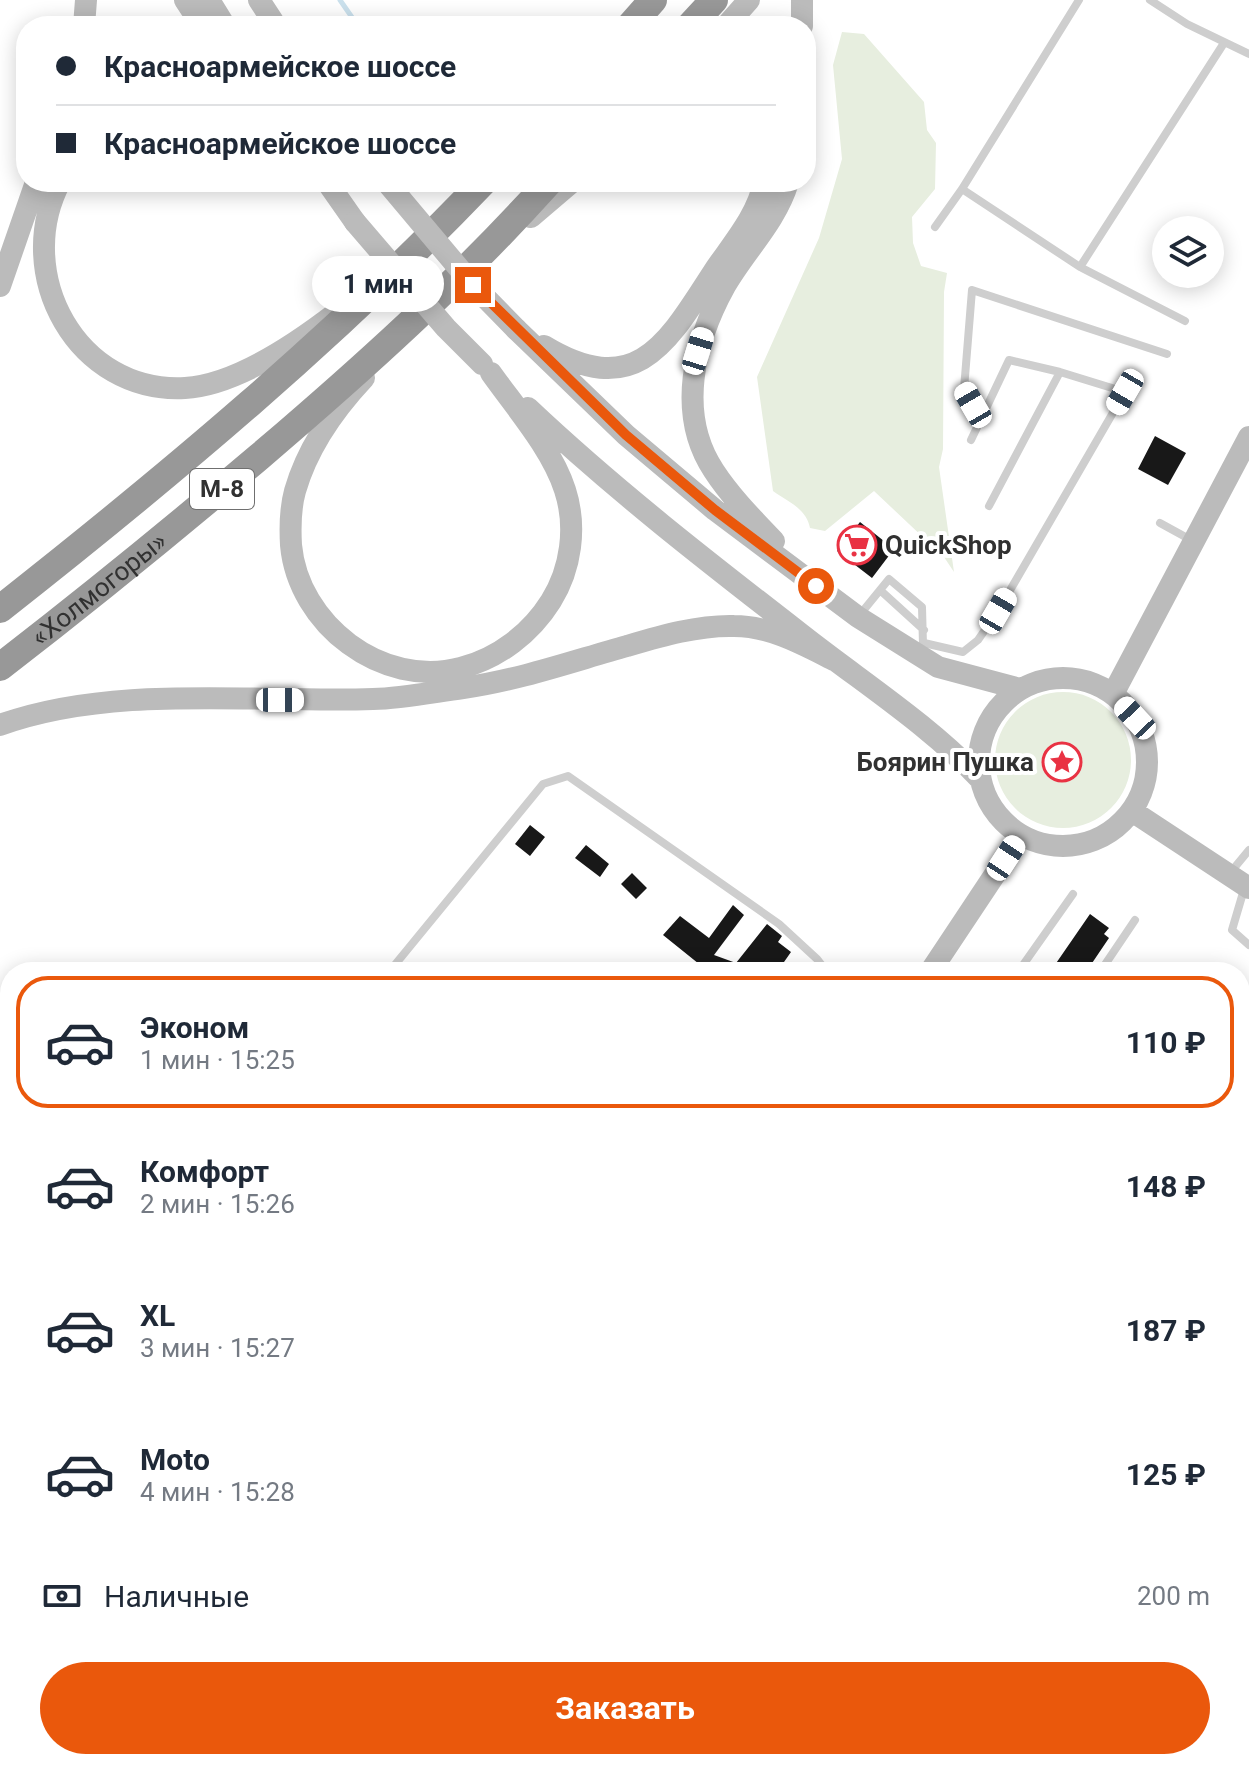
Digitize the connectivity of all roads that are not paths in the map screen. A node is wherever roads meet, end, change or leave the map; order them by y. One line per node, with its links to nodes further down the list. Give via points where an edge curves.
1 (653, 0): 6 (highway)
2 (714, 0): 7 (highway)
3 (749, 0): 8 (main road)
4 (1079, 0): 11 (lane)
5 (1150, 0): 9 (lane)
6 (639, 16)
7 (699, 16)
8 (735, 16)
9 (1224, 43): 10 (lane); 25 (lane)
10 (1249, 54)
11 (962, 189): 23 (lane); 25 (lane)
12 (33, 192): 26 (main road)
13 (56, 192): 24 (main road, via 45,220 43,259 51,296 67,329 92,357 121,376 153,387 187,388 224,379 264,360)
14 (327, 192): 22 (main road)
15 (334, 192): 22 (main road)
16 (396, 192): 29 (main road, bridge)
17 (473, 192): 24 (highway, «Холмогоры» / М-8)
18 (539, 192): 27 (highway, «Холмогоры» / М-8)
19 (560, 192): 27 (main road)
20 (760, 192): 29 (main road, via 750,218 678,327 638,362 610,369 590,367)
21 (783, 192): 39 (main road, via 725,286 704,333 692,370 692,402 699,440 713,470)
22 (351, 217): 31 (main road, bridge)
23 (935, 227)
24 (407, 259): 41 (highway, «Холмогоры» / М-8, via 172,472)
25 (1080, 267): 28 (lane)
26 (0, 286)
27 (442, 294): 31 (main road, via 328,422 299,481 290,524 292,558 302,589 324,622 351,647 386,664 421,671 460,669 493,656 540,619 564,575 571,549 565,489 543,447); 46 (highway, «Холмогоры» / М-8, via 164,538)
28 (1185, 321)
29 (516, 329): 39 (main road, via 626,435)
30 (1167, 354): 33 (lane, via 972,290 964,389)
31 (486, 368): 45 (main road, via 578,455)
32 (1060, 372): 33 (lane, via 1009,360); 36 (lane); 44 (lane, via 1125,392 978,640 963,652)
33 (982, 420): 35 (lane)
34 (1249, 437): 38 (main road)
35 (971, 440)
36 (989, 506)
37 (1160, 523): 38 (lane)
38 (1195, 543): 48 (main road)
39 (816, 586): 42 (main road)
40 (880, 590): 42 (lane); 43 (lane); 43 (lane, via 889,579 922,607)
41 (0, 609)
42 (858, 617): 44 (main road)
43 (924, 630): 44 (lane)
44 (920, 649): 47 (main road, via 938,667)
45 (836, 661): 49 (main road, via 793,639 734,626 697,629 468,687 377,699 141,700 78,707); 50 (main road, via 940,741)
46 (0, 667)
47 (1020, 689): 48 (main road, via 1051,678 1083,680); 50 (main road, via 986,728 979,753)
48 (1113, 694): 51 (main road, via 1135,718 1147,748 1146,781)
49 (0, 725)
50 (981, 780): 52 (main road, via 989,802)
51 (1132, 811): 52 (main road, via 1115,829 1081,844 1044,844); 54 (main road)
52 (1021, 835): 60 (main road)
53 (1249, 850): 54 (lane)
54 (1241, 883): 57 (lane, via 1232,930)
55 (1073, 894): 61 (lane)
56 (1135, 920): 62 (lane)
57 (1249, 945)
58 (397, 962): 59 (lane, via 543,784 568,776 779,924)
59 (819, 962)
60 (937, 962)
61 (1025, 962)
62 (1107, 962)

